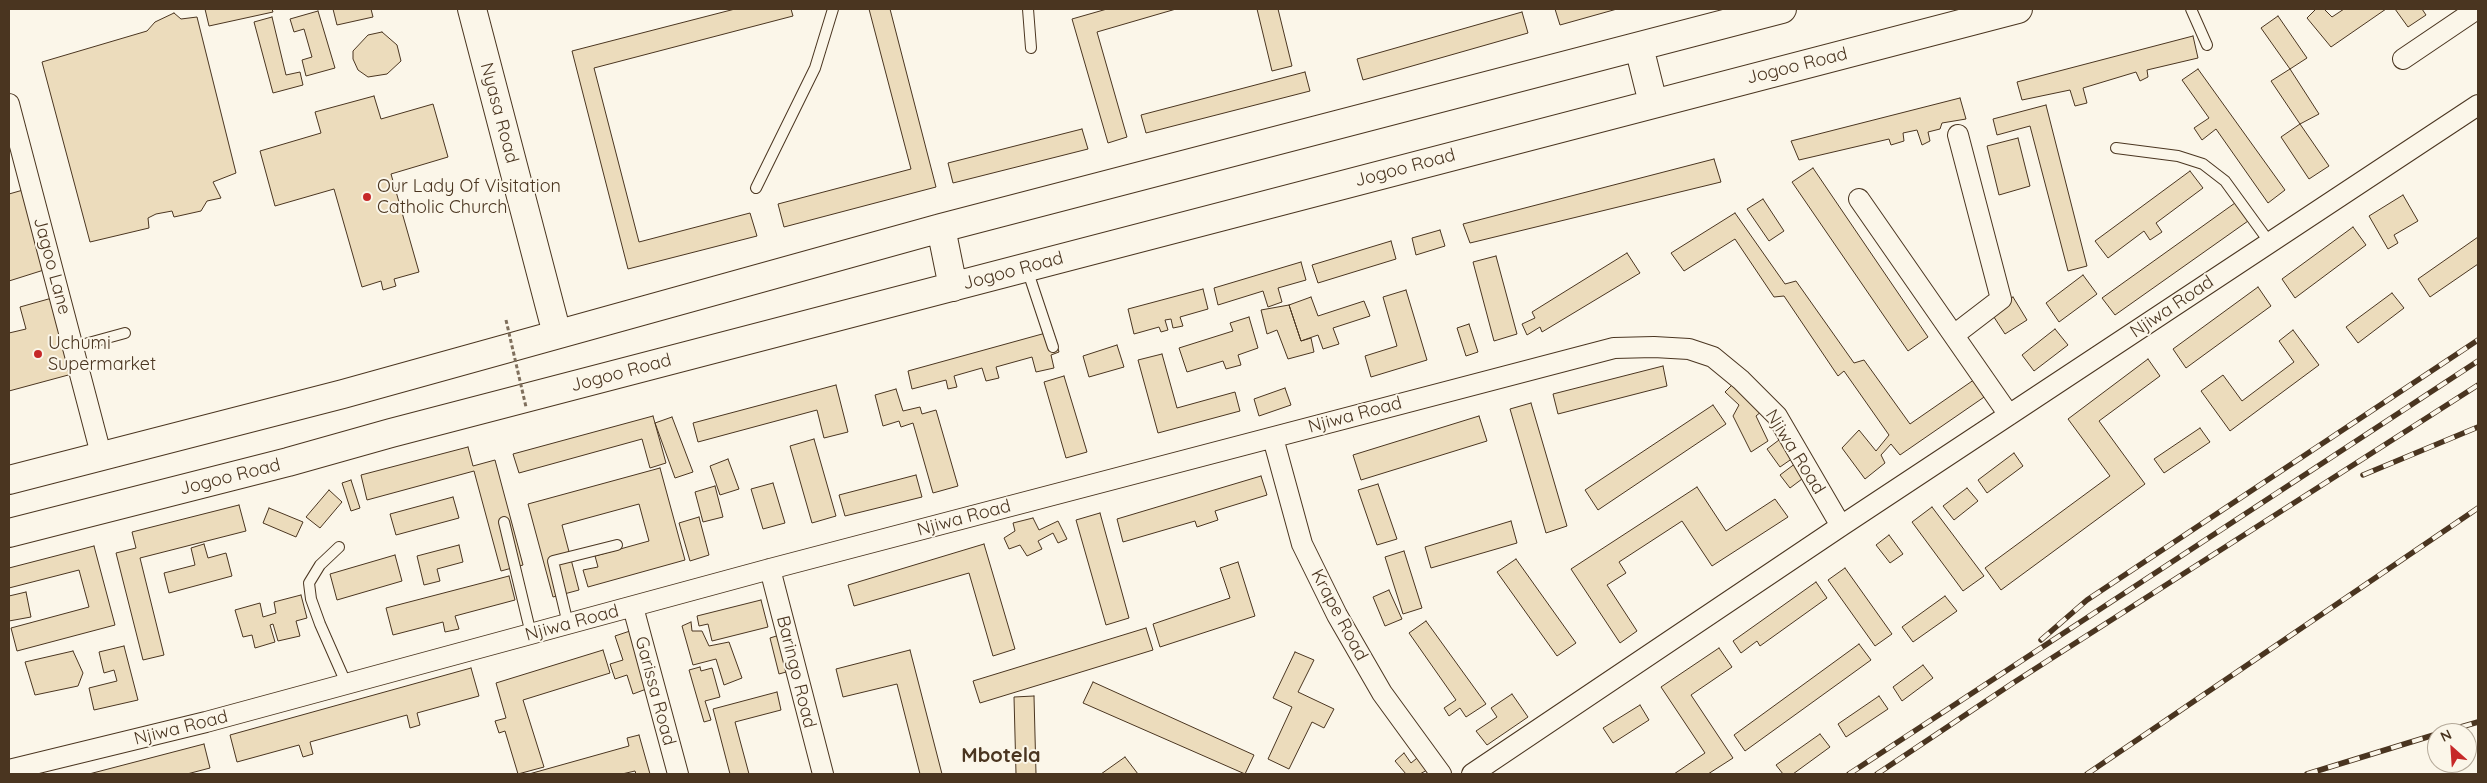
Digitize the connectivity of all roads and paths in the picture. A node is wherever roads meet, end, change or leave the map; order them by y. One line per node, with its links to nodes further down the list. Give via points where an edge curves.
1 (472, 9): 25 (main road, Nyasa Road)
2 (833, 9): 17 (lane, via 815,68)
3 (1028, 9): 10 (lane)
4 (1782, 9): 9 (main road)
5 (2018, 9): 12 (main road, Jogoo Road)
6 (2191, 9): 8 (lane)
7 (2477, 9): 11 (street)
8 (2207, 45)
9 (1638, 47): 12 (main road); 19 (main road)
10 (1031, 48)
11 (2403, 59)
12 (1653, 103): 21 (main road, Jogoo Road)
13 (9, 104): 28 (street, Jagoo Lane)
14 (2478, 105): 20 (street, Njiwa Road)
15 (1958, 135): 26 (street, via 2001,299)
16 (2116, 148): 20 (lane, via 2178,156 2203,164 2225,181)
17 (756, 188)
18 (1859, 199): 26 (street)
19 (941, 228): 22 (main road); 25 (main road)
20 (2270, 243): 30 (street, Njiwa Road)
21 (1026, 268): 22 (main road, Jogoo Road); 27 (lane)
22 (953, 287): 36 (main road, Jogoo Road)
23 (506, 320): 29 (path, bridge)
24 (124, 333): 28 (lane)
25 (557, 334): 32 (main road)
26 (1954, 335): 30 (street)
27 (1053, 347)
28 (74, 348): 32 (street, Jagoo Lane)
29 (526, 407)
30 (2009, 415): 35 (street, Njiwa Road)
31 (1273, 438): 35 (street, Njiwa Road, via 1614,348 1689,349 1713,357 1742,380 1777,416); 39 (street, Njiwa Road); 47 (street, Krape Road, via 1302,544 1336,615 1382,693)
32 (102, 458): 33 (main road)
33 (9, 480)
34 (504, 522): 42 (lane)
35 (1841, 526): 48 (street, Njiwa Road)
36 (9, 533)
37 (617, 545): 41 (lane, via 554,561)
38 (339, 546): 43 (lane, via 320,565 309,583 320,624)
39 (770, 569): 40 (street, Njiwa Road); 46 (street, Baringo Road)
40 (633, 607): 41 (street, Njiwa Road); 45 (street, Garissa Road)
41 (568, 624): 42 (street, Njiwa Road)
42 (531, 634): 43 (street, Njiwa Road)
43 (346, 683): 44 (street, Njiwa Road, via 206,722)
44 (9, 770)
45 (678, 774)
46 (822, 774)
47 (1440, 774)
48 (1472, 774)

